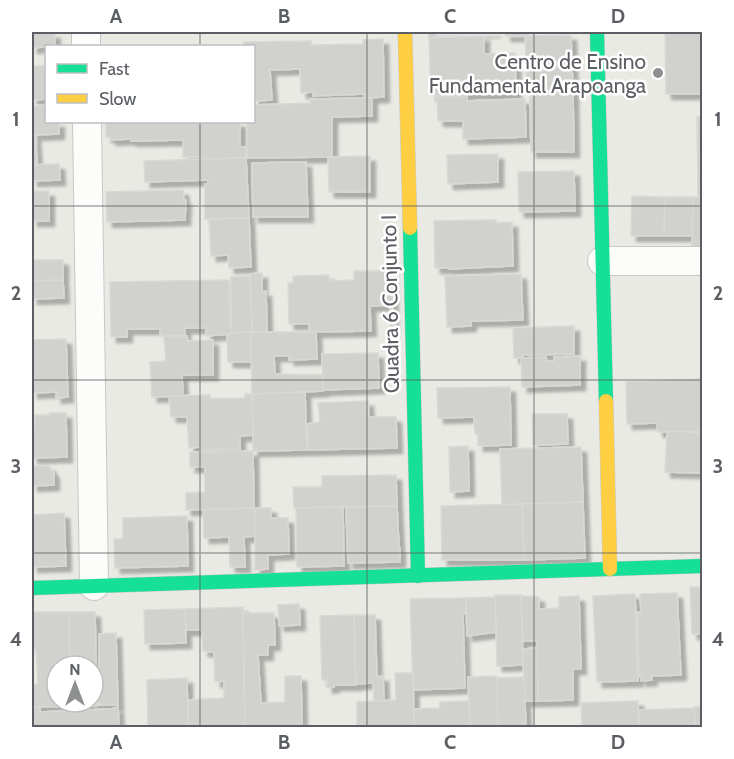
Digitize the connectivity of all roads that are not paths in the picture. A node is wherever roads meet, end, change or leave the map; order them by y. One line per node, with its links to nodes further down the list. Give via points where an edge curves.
1 (405, 32): 8 (street, Quadra 6 Conjunto I)
2 (597, 32): 4 (street)
3 (87, 123): 9 (street)
4 (602, 261): 5 (street); 7 (street)
5 (702, 261)
6 (702, 566): 7 (street)
7 (610, 569): 8 (street)
8 (418, 576): 9 (street)
9 (94, 586): 10 (street)
10 (32, 588)

